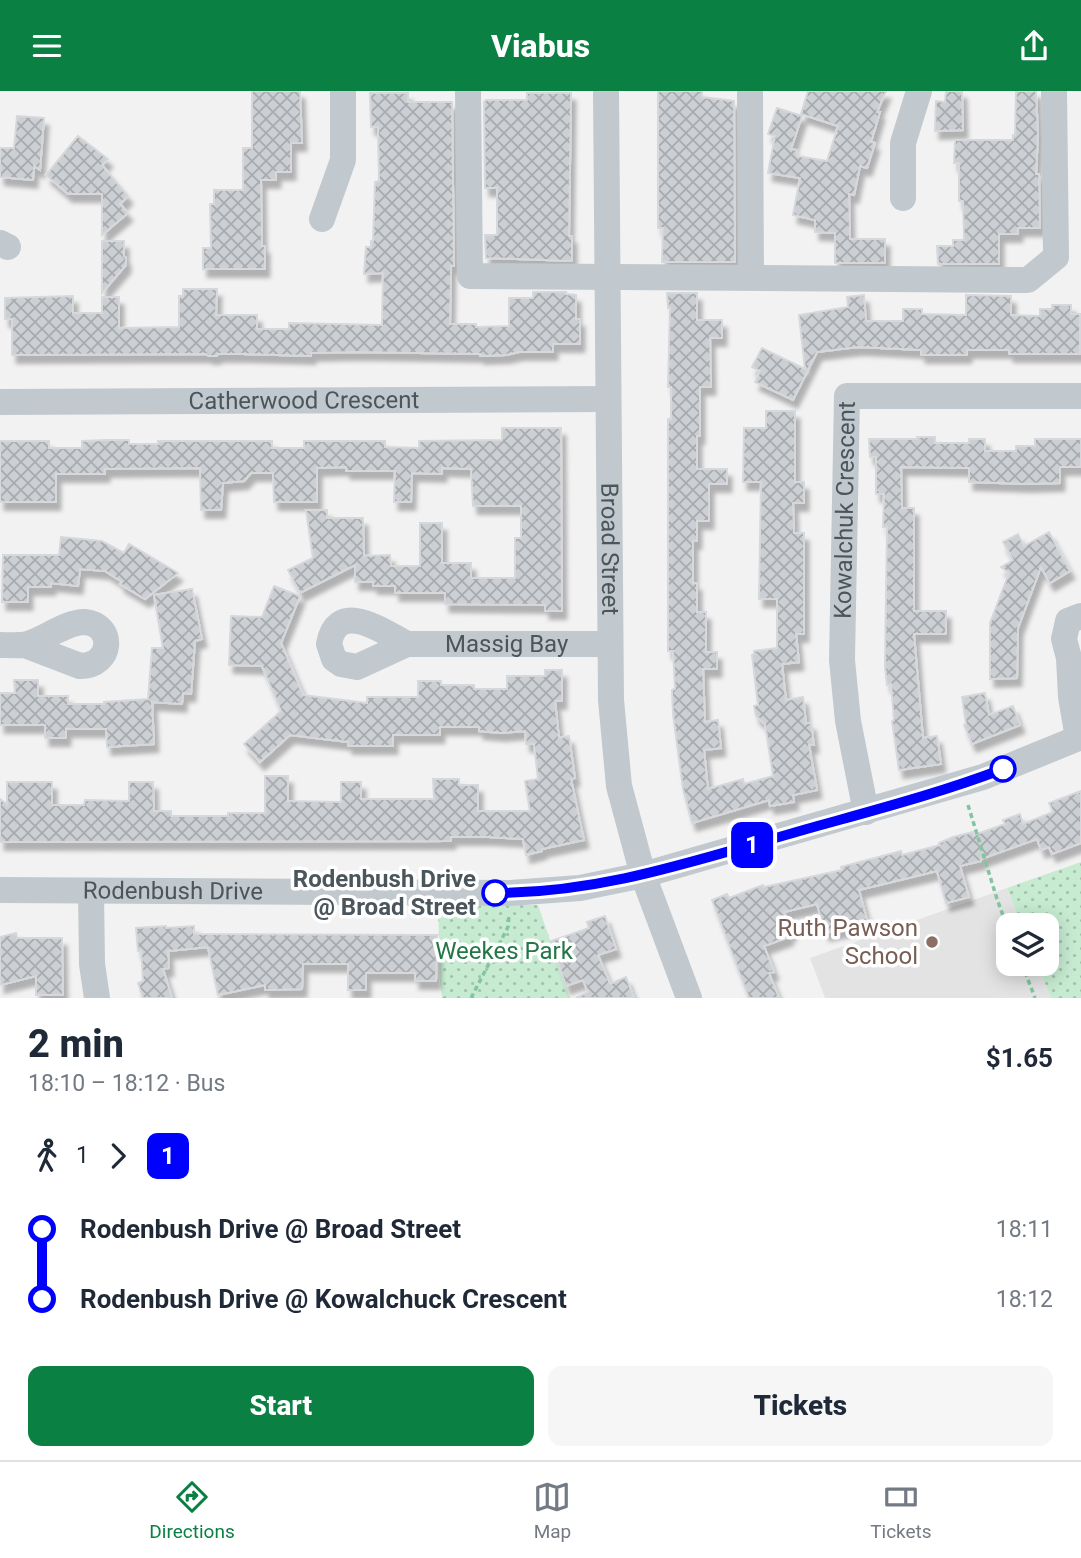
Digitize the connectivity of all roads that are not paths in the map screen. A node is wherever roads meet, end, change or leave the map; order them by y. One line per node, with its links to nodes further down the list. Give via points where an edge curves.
1 (343, 91): 8 (street, via 343,160)
2 (468, 91): 9 (street, via 470,276)
3 (606, 91): 9 (street, Broad Street)
4 (750, 91): 10 (street)
5 (919, 91): 7 (street, via 903,143)
6 (1055, 91): 10 (street, via 1056,257 1028,280)
7 (903, 198)
8 (322, 219)
9 (608, 277): 10 (street); 12 (street, Broad Street)
10 (751, 277)
11 (1081, 396): 18 (street, Kowalchuk Crescent, via 847,396 842,660 848,721)
12 (607, 399): 13 (street, Catherwood Crescent); 16 (street, Broad Street)
13 (0, 402)
14 (1081, 616): 17 (street, via 1068,621 1064,639)
15 (407, 644): 16 (street, Massig Bay)
16 (609, 645): 19 (street, Broad Street, via 619,786)
17 (1079, 738): 18 (street, Rodenbush Drive, via 961,783)
18 (866, 812): 19 (street, Rodenbush Drive)
19 (643, 876): 21 (street, Rodenbush Drive, via 580,888 510,893); 23 (street, Broad Street)
20 (0, 890): 21 (street, Rodenbush Drive)
21 (90, 892): 22 (street)
22 (97, 998)
23 (689, 998)

